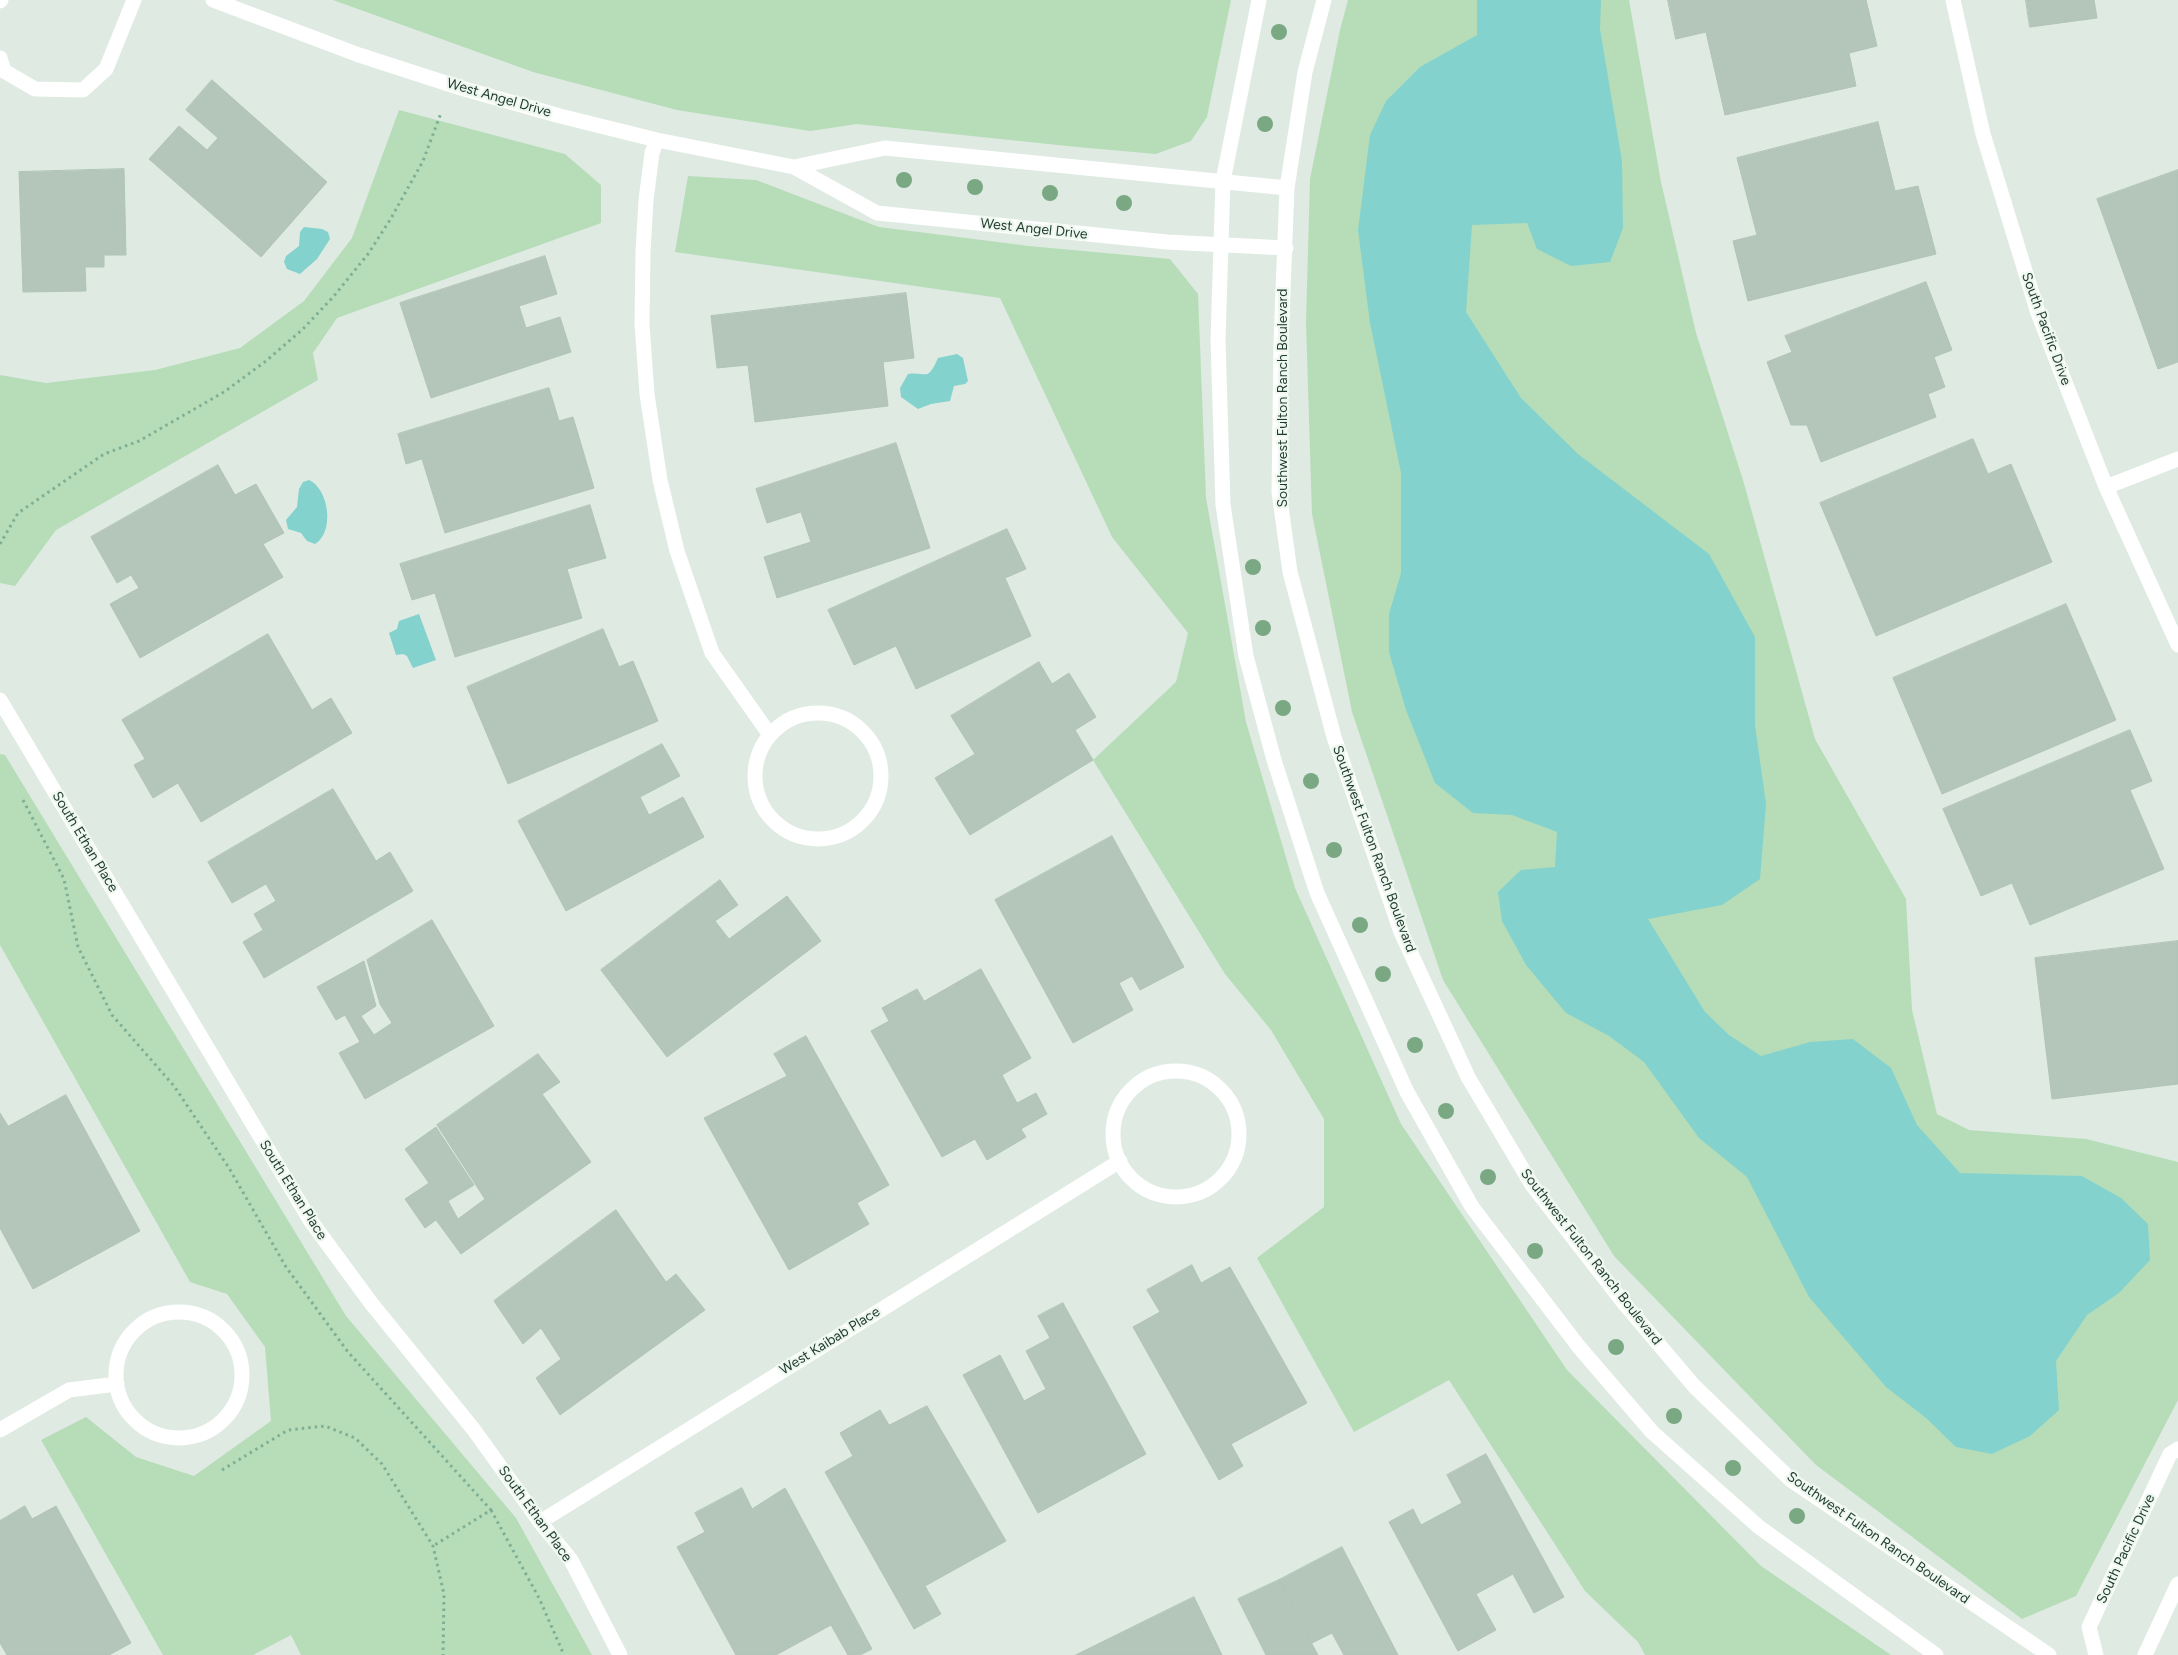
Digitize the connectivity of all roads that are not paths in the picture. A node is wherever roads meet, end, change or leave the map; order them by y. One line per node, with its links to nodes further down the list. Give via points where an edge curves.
1 (134, 0): 6 (street, via 106,69 83,90 35,89 4,71)
2 (213, 0): 7 (street, West Angel Drive, via 359,55 461,88)
3 (1259, 0): 9 (street)
4 (1324, 0): 10 (street, Southwest Fulton Ranch Boulevard, via 1305,72)
5 (1953, 0): 14 (street, South Pacific Drive, via 1983,134 2038,313)
6 (0, 58)
7 (657, 140): 8 (street, West Angel Drive); 17 (street, via 652,153 646,200 642,324 647,394 660,480 677,551 712,653)
8 (794, 167): 9 (street, West Angel Drive, via 884,148); 11 (street, West Angel Drive, via 877,214)
9 (1224, 181): 10 (street, West Angel Drive); 11 (street)
10 (1287, 188): 12 (street, Southwest Fulton Ranch Boulevard)
11 (1221, 246): 12 (street, West Angel Drive); 25 (street, via 1218,340 1223,505 1246,656 1274,760 1317,893 1407,1092 1472,1207 1579,1347 1652,1432 1759,1527)
12 (1286, 248): 26 (street, Southwest Fulton Ranch Boulevard, via 1279,492 1290,572 1334,737 1401,932 1468,1077 1532,1185 1623,1302 1694,1386 1791,1480)
13 (2178, 459): 14 (street)
14 (2106, 487): 15 (street, South Pacific Drive)
15 (2178, 645)
16 (0, 700): 22 (street, South Ethan Place, via 310,1220 371,1303 474,1430)
17 (770, 735): 17 (street, via 757,757 754,776 757,795 773,820 804,838 825,838 847,832 864,819 876,801 881,779 878,758 869,738 852,723 834,715 816,713 796,716)
18 (1120, 1161): 18 (street, via 1126,1173 1142,1187 1162,1196 1184,1196 1205,1190 1223,1177 1235,1159 1240,1137 1237,1116 1227,1096 1194,1073 1174,1071 1155,1074 1137,1084 1124,1098 1116,1115 1112,1134); 22 (street, West Kaibab Place)
19 (116, 1384): 19 (street, via 128,1414 145,1428 165,1437 187,1438 208,1431 225,1418 237,1399 242,1378 240,1357 230,1337 214,1322 196,1314 176,1312 140,1325 127,1339 118,1356); 20 (street, via 68,1390)
20 (0, 1430)
21 (2178, 1449): 27 (street, South Pacific Drive, via 2170,1454 2089,1627)
22 (540, 1522): 24 (street, South Ethan Place, via 571,1560)
23 (2178, 1584): 28 (street)
24 (620, 1655)
25 (1936, 1655)
26 (2049, 1655)
27 (2096, 1655)
28 (2145, 1655)

